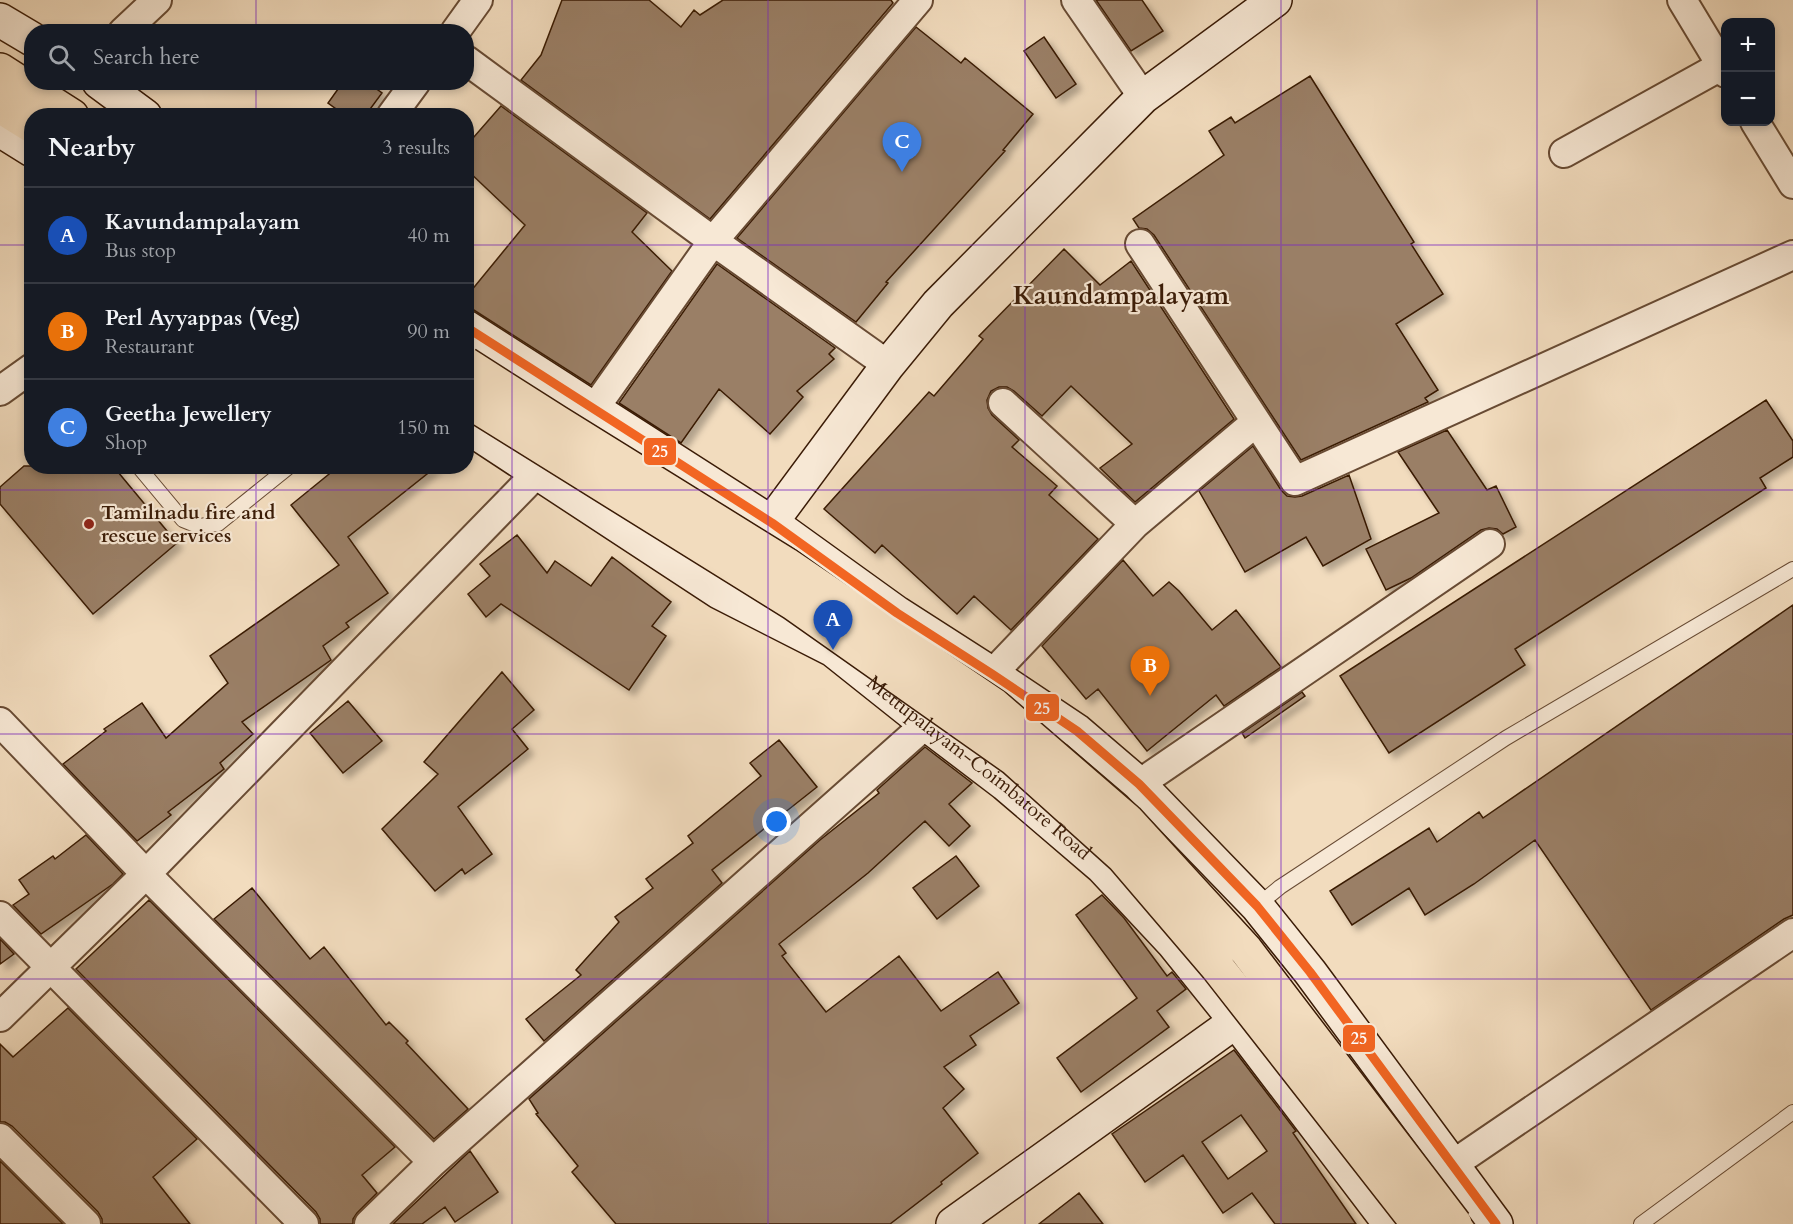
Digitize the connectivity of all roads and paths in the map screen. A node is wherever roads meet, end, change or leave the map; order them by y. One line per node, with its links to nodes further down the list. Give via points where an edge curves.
1 (157, 0): 8 (street)
2 (478, 0): 9 (street)
3 (918, 0): 30 (street)
4 (1076, 0): 19 (street)
5 (1275, 0): 19 (main road)
6 (1682, 0): 12 (street)
7 (0, 20): 10 (main road)
8 (132, 24)
9 (460, 24)
10 (24, 34)
11 (474, 66): 30 (street)
12 (1721, 66)
13 (0, 70): 15 (highway)
14 (1721, 70): 28 (street)
15 (24, 85)
16 (31, 90): 21 (highway)
17 (110, 90): 22 (main road)
18 (410, 90): 23 (street)
19 (1143, 97): 34 (main road, via 938,304)
20 (0, 106): 24 (highway)
21 (59, 108)
22 (134, 108)
23 (397, 108)
24 (24, 121)
25 (1757, 126): 29 (street)
26 (0, 130): 27 (main road)
27 (24, 145)
28 (1564, 153)
29 (1793, 184)
30 (713, 241): 34 (street); 40 (street)
31 (1140, 244): 41 (street)
32 (1793, 255): 41 (street, via 1294,482)
33 (474, 332): 40 (main road)
34 (888, 365): 46 (main road)
35 (474, 368): 73 (highway, bridge, via 786,564 994,705 1127,820 1246,950)
36 (24, 374): 37 (street)
37 (0, 391)
38 (1004, 403): 47 (street)
39 (474, 405): 72 (highway, bridge, via 794,604 1014,759 1123,857 1217,967)
40 (594, 409): 46 (main road)
41 (1256, 422): 47 (street)
42 (474, 431): 43 (main road, Mettupalayam-Coimbatore Road)
43 (538, 472): 50 (main road, Mettupalayam-Coimbatore Road); 55 (street)
44 (145, 474): 45 (lane, via 183,520 198,526 218,524)
45 (280, 474)
46 (772, 523): 50 (main road); 51 (main road, via 897,613)
47 (1135, 525): 51 (street)
48 (1490, 544): 54 (street)
49 (1793, 569): 56 (lane, via 1506,738)
50 (719, 592): 53 (main road, Mettupalayam-Coimbatore Road, via 834,651)
51 (992, 674): 54 (main road, via 1077,731)
52 (0, 722): 55 (street)
53 (926, 724): 62 (main road, Mettupalayam-Coimbatore Road, via 1005,784 1102,867 1173,943); 65 (street)
54 (1139, 784): 56 (main road)
55 (146, 874): 59 (street); 65 (street)
56 (1257, 906): 60 (main road)
57 (0, 916): 59 (street)
58 (1793, 933): 66 (street)
59 (51, 967): 61 (street); 68 (street)
60 (1310, 972): 62 (main road); 66 (main road)
61 (0, 1017)
62 (1235, 1020): 70 (main road); 71 (main road, Mettupalayam-Coimbatore Road)
63 (1793, 1112): 75 (lane)
64 (0, 1138): 67 (street)
65 (433, 1162): 69 (street)
66 (1452, 1165): 74 (main road)
67 (86, 1224)
68 (304, 1224)
69 (369, 1224)
70 (953, 1224)
71 (1390, 1224)
72 (1418, 1224)
73 (1455, 1224)
74 (1496, 1224)
75 (1641, 1224)

